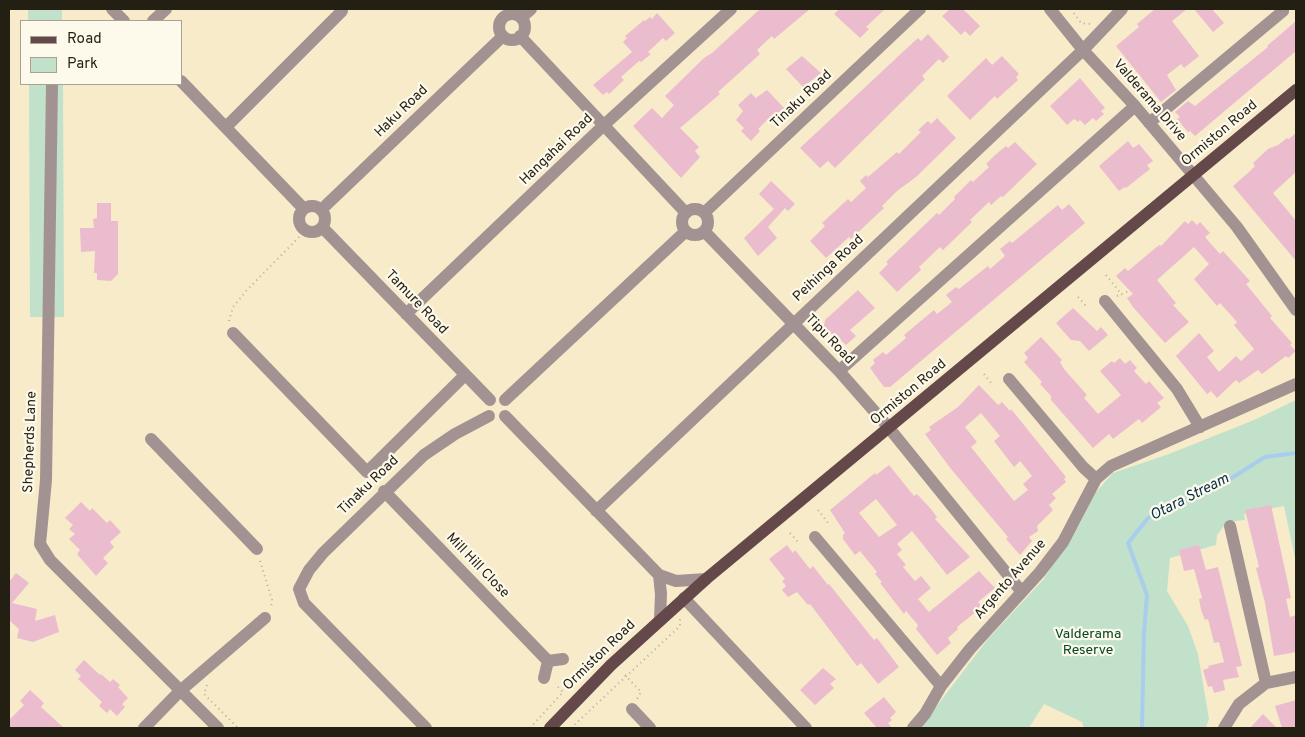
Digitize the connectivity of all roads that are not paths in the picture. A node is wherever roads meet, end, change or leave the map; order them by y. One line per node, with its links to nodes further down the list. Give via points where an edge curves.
1 (112, 9): 11 (street)
2 (166, 9): 12 (street)
3 (532, 9): 10 (street)
4 (731, 9): 21 (street, Hangahai Road)
5 (920, 9): 27 (street, Tinaku Road)
6 (1050, 9): 15 (street, Valderama Drive)
7 (1122, 9): 15 (street, Peihinga Road)
8 (1282, 9): 20 (street)
9 (342, 12): 22 (street)
10 (521, 18): 13 (street, via 514,14 503,18 499,29); 14 (street, via 524,25)
11 (123, 20)
12 (154, 20)
13 (503, 36): 14 (street, via 510,39); 25 (street, Haku Road)
14 (520, 36): 21 (street)
15 (1083, 50): 19 (street, Valderama Drive); 34 (street, Peihinga Road)
16 (182, 82): 22 (street)
17 (52, 85): 65 (street, Shepherds Lane, via 46,480 40,544 50,560)
18 (1296, 90): 23 (main road, Ormiston Road)
19 (1135, 106): 20 (street, Valderama Drive); 36 (street)
20 (1149, 123): 23 (street, Valderama Drive)
21 (604, 126): 26 (street); 33 (street, Hangahai Road)
22 (226, 127): 24 (street)
23 (1194, 176): 32 (street, Valderama Drive, via 1237,228); 45 (main road, Ormiston Road)
24 (304, 209): 25 (street, via 313,206); 28 (street, via 300,222 306,230 313,232)
25 (321, 210): 28 (street, via 324,216)
26 (686, 213): 27 (street, via 697,209); 29 (street, via 682,224)
27 (704, 213): 30 (street, via 708,224)
28 (322, 227): 33 (street, Tamure Road)
29 (686, 231): 30 (street, via 693,234); 41 (street)
30 (704, 231): 34 (street, Tipu Road)
31 (1105, 301): 44 (street, via 1177,390)
32 (1296, 310)
33 (406, 314): 37 (street, Tamure Road)
34 (792, 324): 36 (street, Tipu Road); 49 (street, Peihinga Road)
35 (233, 333): 37 (street, via 367,472)
36 (839, 371): 45 (street, Tipu Road)
37 (465, 374): 40 (street, Tamure Road)
38 (1010, 379): 47 (street)
39 (1296, 384): 44 (street, Argento Avenue)
40 (490, 400): 41 (street, via 496,397); 42 (street, via 486,406)
41 (505, 400): 43 (street, via 508,406)
42 (489, 416): 43 (street, via 495,419); 48 (street, Tinaku Road, via 424,455)
43 (505, 416): 49 (street)
44 (1200, 427): 47 (street, Argento Avenue, via 1124,459)
45 (890, 428): 54 (main road, Ormiston Road); 55 (street, Tipu Road)
46 (151, 440): 52 (street)
47 (1096, 479): 55 (street, Argento Avenue, via 1063,542)
48 (384, 491): 60 (street, Mill Hill Close); 69 (street, Tinaku Road, via 309,570 299,589 304,603)
49 (596, 510): 53 (street)
50 (1230, 526): 63 (street)
51 (815, 537): 64 (street)
52 (256, 549)
53 (659, 575): 54 (street, via 676,581); 58 (street, via 662,594)
54 (706, 579): 56 (main road, Ormiston Road)
55 (1021, 591): 64 (street, Argento Avenue)
56 (684, 598): 58 (main road, Ormiston Road); 72 (street)
57 (265, 618): 65 (street)
58 (660, 619): 70 (main road, Ormiston Road)
59 (563, 659): 60 (street)
60 (548, 661): 62 (street)
61 (1296, 677): 63 (street)
62 (547, 678)
63 (1266, 683): 74 (street, via 1239,704)
64 (942, 686): 73 (street, Argento Avenue)
65 (180, 692): 67 (street); 68 (street, Shepherds Lane)
66 (632, 709): 71 (street)
67 (144, 728)
68 (218, 728)
69 (426, 728)
70 (550, 728)
71 (650, 728)
72 (806, 728)
73 (913, 728)
74 (1224, 728)

